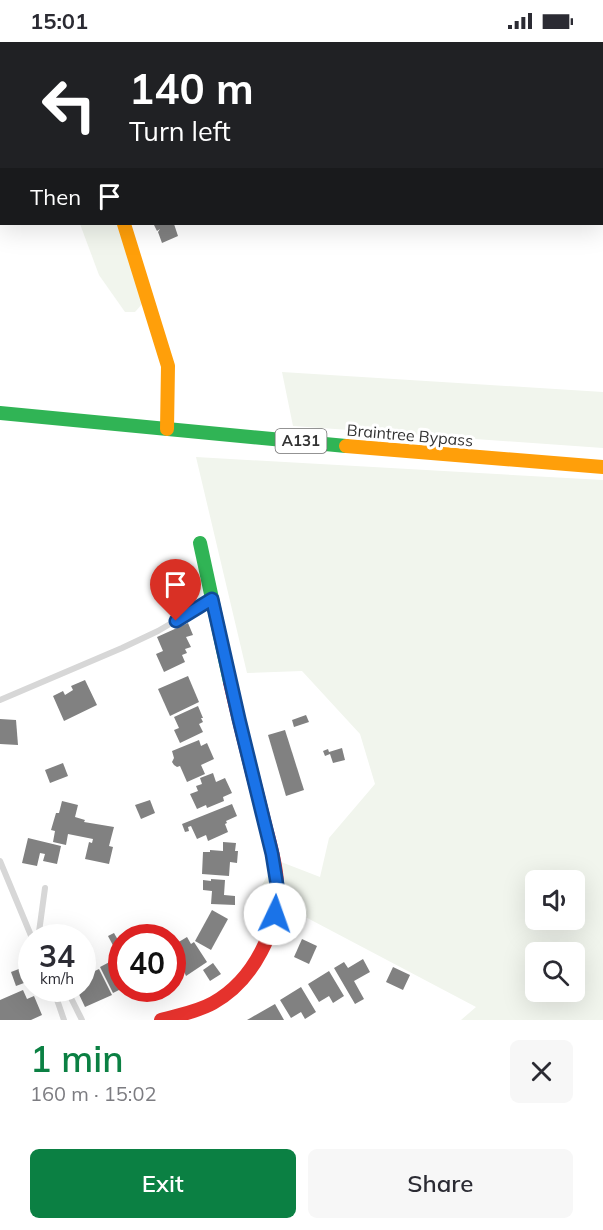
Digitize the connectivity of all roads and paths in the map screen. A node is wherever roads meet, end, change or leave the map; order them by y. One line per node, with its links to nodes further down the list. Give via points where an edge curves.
1 (124, 225): 3 (main road, via 168,366)
2 (0, 413): 3 (main road, Braintree Bypass / A131)
3 (167, 429): 4 (main road, Braintree Bypass / A131)
4 (603, 467)
5 (200, 543): 6 (main road)
6 (212, 599): 7 (lane, via 158,631); 16 (main road, via 272,854 277,885 275,914 269,937 233,988 215,1002)
7 (0, 700)
8 (0, 861): 10 (lane)
9 (45, 888): 11 (lane)
10 (26, 924)
11 (40, 924)
12 (58, 1002): 14 (lane)
13 (73, 1002): 15 (lane)
14 (64, 1020)
15 (81, 1020)
16 (161, 1020)

